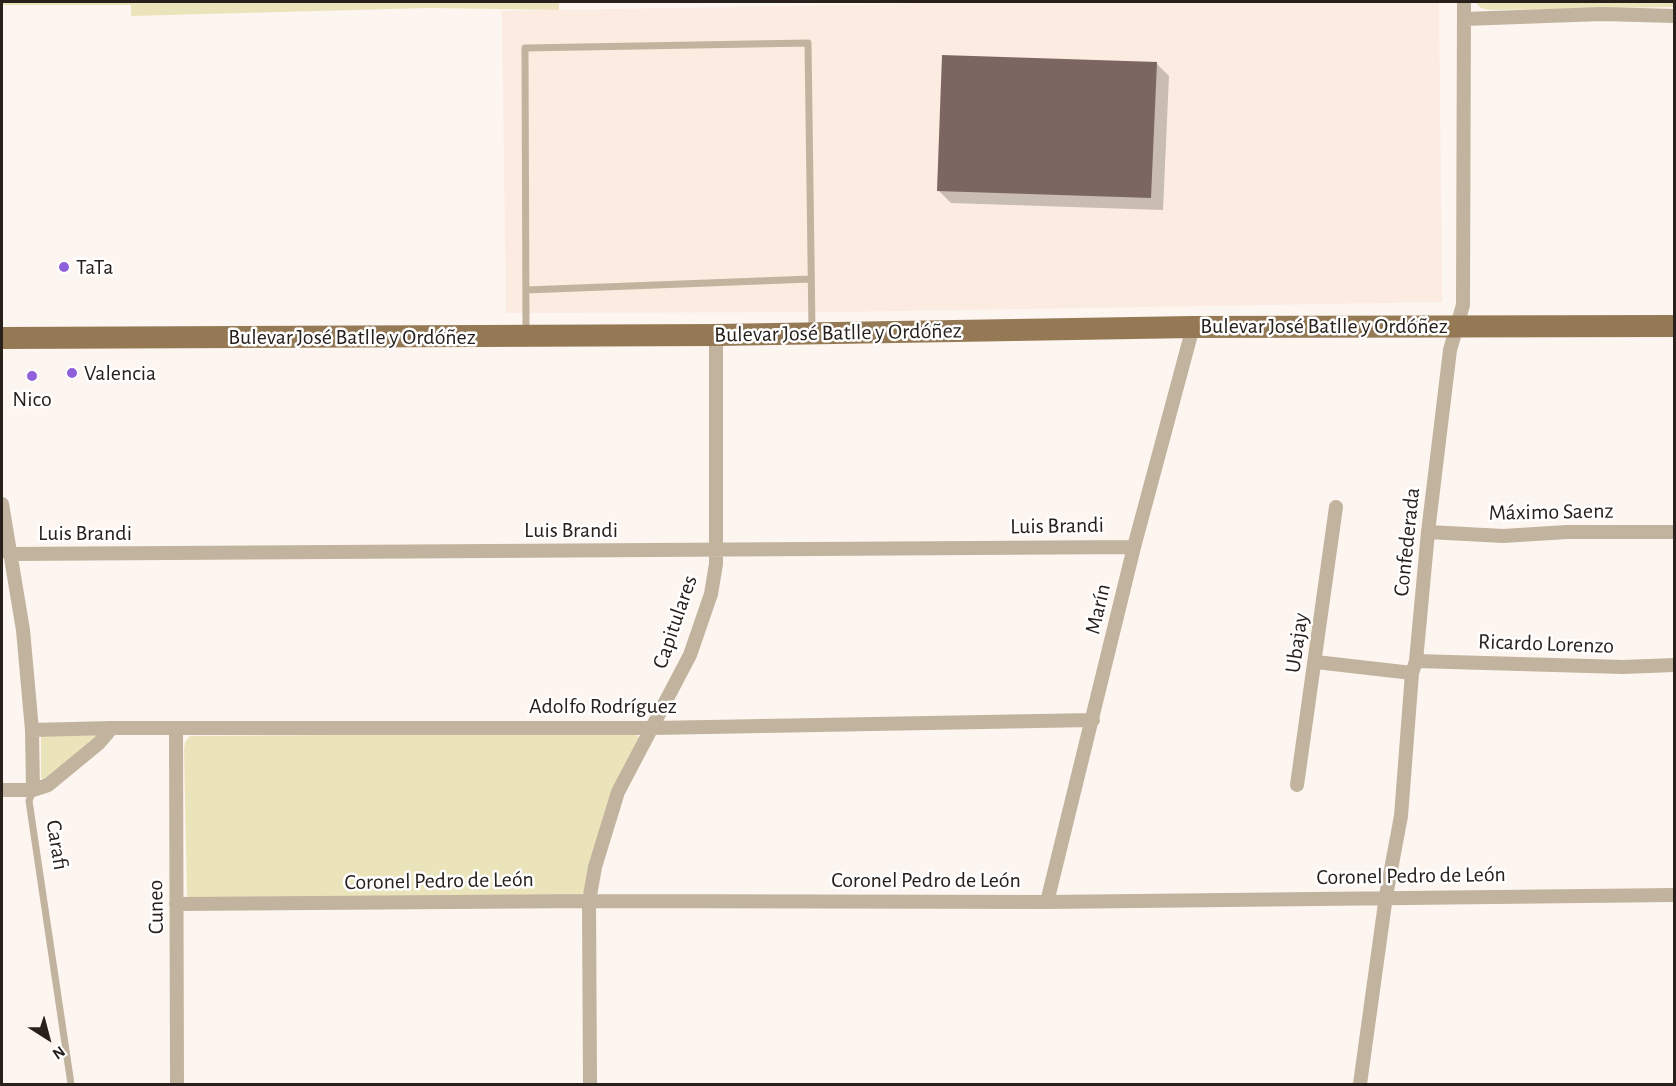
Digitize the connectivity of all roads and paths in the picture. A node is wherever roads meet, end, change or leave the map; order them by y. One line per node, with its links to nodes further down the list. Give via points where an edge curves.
1 (1464, 2): 3 (street, Confederada)
2 (1674, 16): 3 (street, via 1602,14)
3 (1464, 19): 6 (street, Confederada, via 1463,304)
4 (811, 279): 5 (lane); 5 (lane, via 808,43 525,48); 9 (lane)
5 (526, 290): 11 (lane)
6 (1457, 326): 7 (main road, Bulevar José Batlle y Ordóñez); 8 (main road, Bulevar José Batlle y Ordóñez); 15 (street, Confederada, via 1450,350)
7 (1674, 326)
8 (1193, 327): 9 (main road, Bulevar José Batlle y Ordóñez); 17 (street, Marín)
9 (812, 333): 10 (main road, Bulevar José Batlle y Ordóñez)
10 (716, 335): 11 (main road, Bulevar José Batlle y Ordóñez); 18 (street, Capitulares)
11 (526, 336): 12 (main road, Bulevar José Batlle y Ordóñez)
12 (2, 338)
13 (2, 504): 19 (street, Carafi)
14 (1336, 507): 20 (street, Ubajay)
15 (1428, 532): 16 (street, Máximo Saenz, via 1503,536); 22 (street, Confederada)
16 (1674, 532)
17 (1134, 547): 18 (street, Luis Brandi); 23 (street, Marín)
18 (716, 550): 19 (street, Luis Brandi); 26 (street, Capitulares, via 711,594 690,655)
19 (9, 554): 27 (street, Carafi, via 23,630)
20 (1316, 662): 22 (street, Ricardo Lorenzo); 28 (street, Ubajay)
21 (1674, 665): 22 (street, Ricardo Lorenzo)
22 (1414, 667): 32 (street, Confederada, via 1401,816)
23 (1093, 720): 26 (street, Adolfo Rodríguez); 34 (street, Marín)
24 (112, 728): 25 (street, Adolfo Rodríguez); 27 (street, Adolfo Rodríguez); 30 (street, via 59,777)
25 (176, 728): 26 (street, Adolfo Rodríguez); 35 (street, Cuneo)
26 (653, 728): 33 (street, Capitulares, via 612,807)
27 (32, 730): 30 (street, Carafi)
28 (1297, 785)
29 (2, 790): 30 (street)
30 (33, 790): 36 (lane, Carafi, via 29,801)
31 (1674, 895): 32 (street, Coronel Pedro de León)
32 (1386, 896): 34 (street, Coronel Pedro de León); 39 (street, Confederada)
33 (589, 901): 34 (street, Coronel Pedro de León); 35 (street, Coronel Pedro de León); 38 (street, Capitulares)
34 (1047, 902)
35 (176, 904): 37 (street, Cuneo)
36 (71, 1084)
37 (177, 1084)
38 (590, 1084)
39 (1360, 1084)

